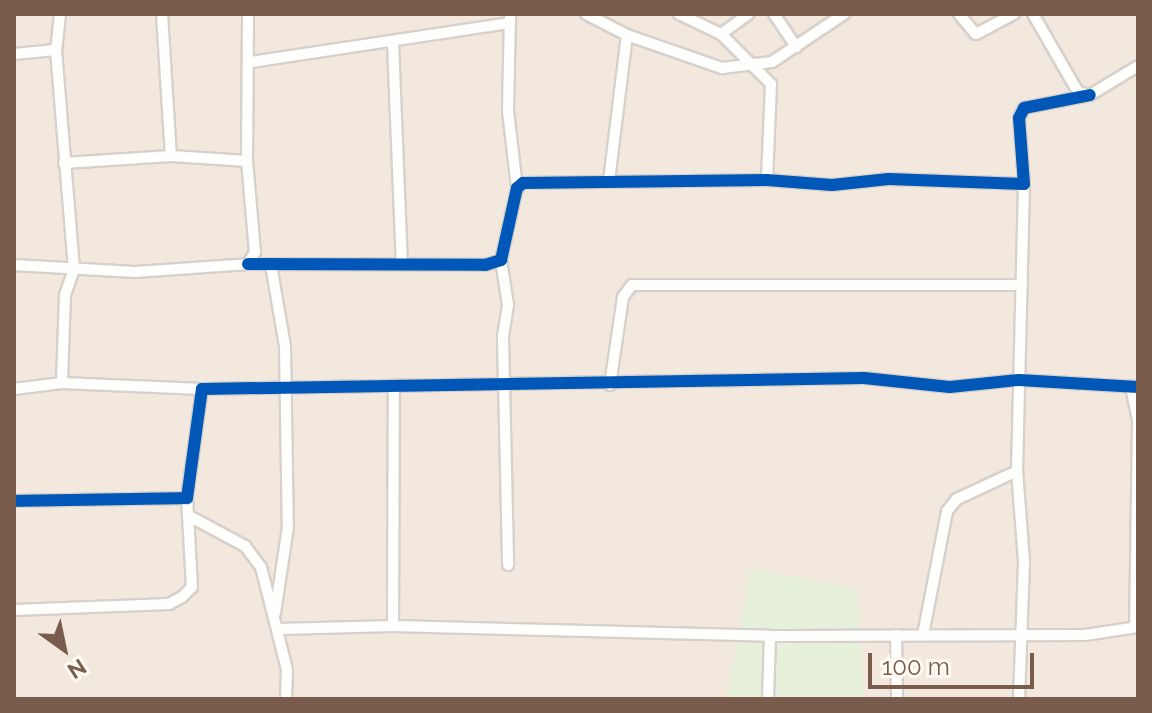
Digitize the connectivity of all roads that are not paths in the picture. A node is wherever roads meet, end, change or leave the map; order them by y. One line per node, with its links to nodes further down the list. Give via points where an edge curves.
1 (60, 14): 17 (street)
2 (162, 14): 23 (street)
3 (248, 14): 19 (street)
4 (586, 14): 14 (street)
5 (679, 14): 13 (street)
6 (749, 14): 13 (street)
7 (774, 14): 16 (street)
8 (844, 14): 16 (street)
9 (959, 14): 10 (street, via 976,34)
10 (1014, 14)
11 (1033, 14): 22 (street, via 1078,92)
12 (510, 18): 15 (street); 29 (street, via 508,111)
13 (721, 34): 20 (street)
14 (627, 35): 20 (street, via 722,68); 27 (street)
15 (393, 43): 19 (street); 34 (street)
16 (796, 47): 20 (street)
17 (56, 50): 18 (street); 25 (street)
18 (14, 54)
19 (251, 62): 24 (street)
20 (758, 66): 26 (street, via 771,84 774,106)
21 (1138, 66): 22 (street)
22 (1090, 95): 28 (street, via 1024,108 1019,118)
23 (171, 156): 24 (street); 25 (street)
24 (247, 161): 31 (street, via 255,252)
25 (64, 163): 35 (street)
26 (767, 180): 27 (street); 28 (street)
27 (609, 181): 29 (street, via 523,183)
28 (1024, 184): 36 (street)
29 (517, 188): 30 (street)
30 (501, 260): 34 (street, via 485,265); 39 (street, via 508,305)
31 (248, 264): 33 (street); 35 (street, via 135,272)
32 (14, 265): 35 (street)
33 (271, 265): 34 (street); 41 (street, via 285,346)
34 (402, 265)
35 (74, 269): 38 (street, via 65,295)
36 (1022, 285): 37 (street); 40 (street, via 632,285 623,297)
37 (1019, 380): 40 (street, via 950,387 864,378); 43 (street); 46 (street)
38 (62, 383): 44 (street); 45 (street)
39 (503, 385): 40 (street); 42 (street); 50 (street)
40 (610, 385)
41 (285, 386): 42 (street); 45 (street); 52 (street, via 288,527)
42 (394, 386): 53 (street)
43 (1135, 387): 54 (street)
44 (14, 389)
45 (202, 389): 47 (street)
46 (1017, 471): 56 (street, via 1024,561); 58 (street, via 964,495 947,511)
47 (187, 498): 48 (street); 49 (street)
48 (14, 501)
49 (189, 516): 51 (street, via 192,587 169,604); 52 (street, via 245,546 261,567)
50 (508, 565)
51 (14, 610)
52 (275, 613): 55 (street)
53 (393, 626): 55 (street); 59 (street)
54 (1136, 627): 56 (street, via 1085,635)
55 (279, 629): 60 (street)
56 (1021, 634): 58 (street); 64 (street)
57 (896, 635): 58 (street); 59 (street); 63 (street)
58 (923, 635)
59 (770, 636): 62 (street)
60 (286, 699): 61 (street)
61 (294, 699)
62 (768, 699)
63 (897, 699)
64 (1019, 699)

